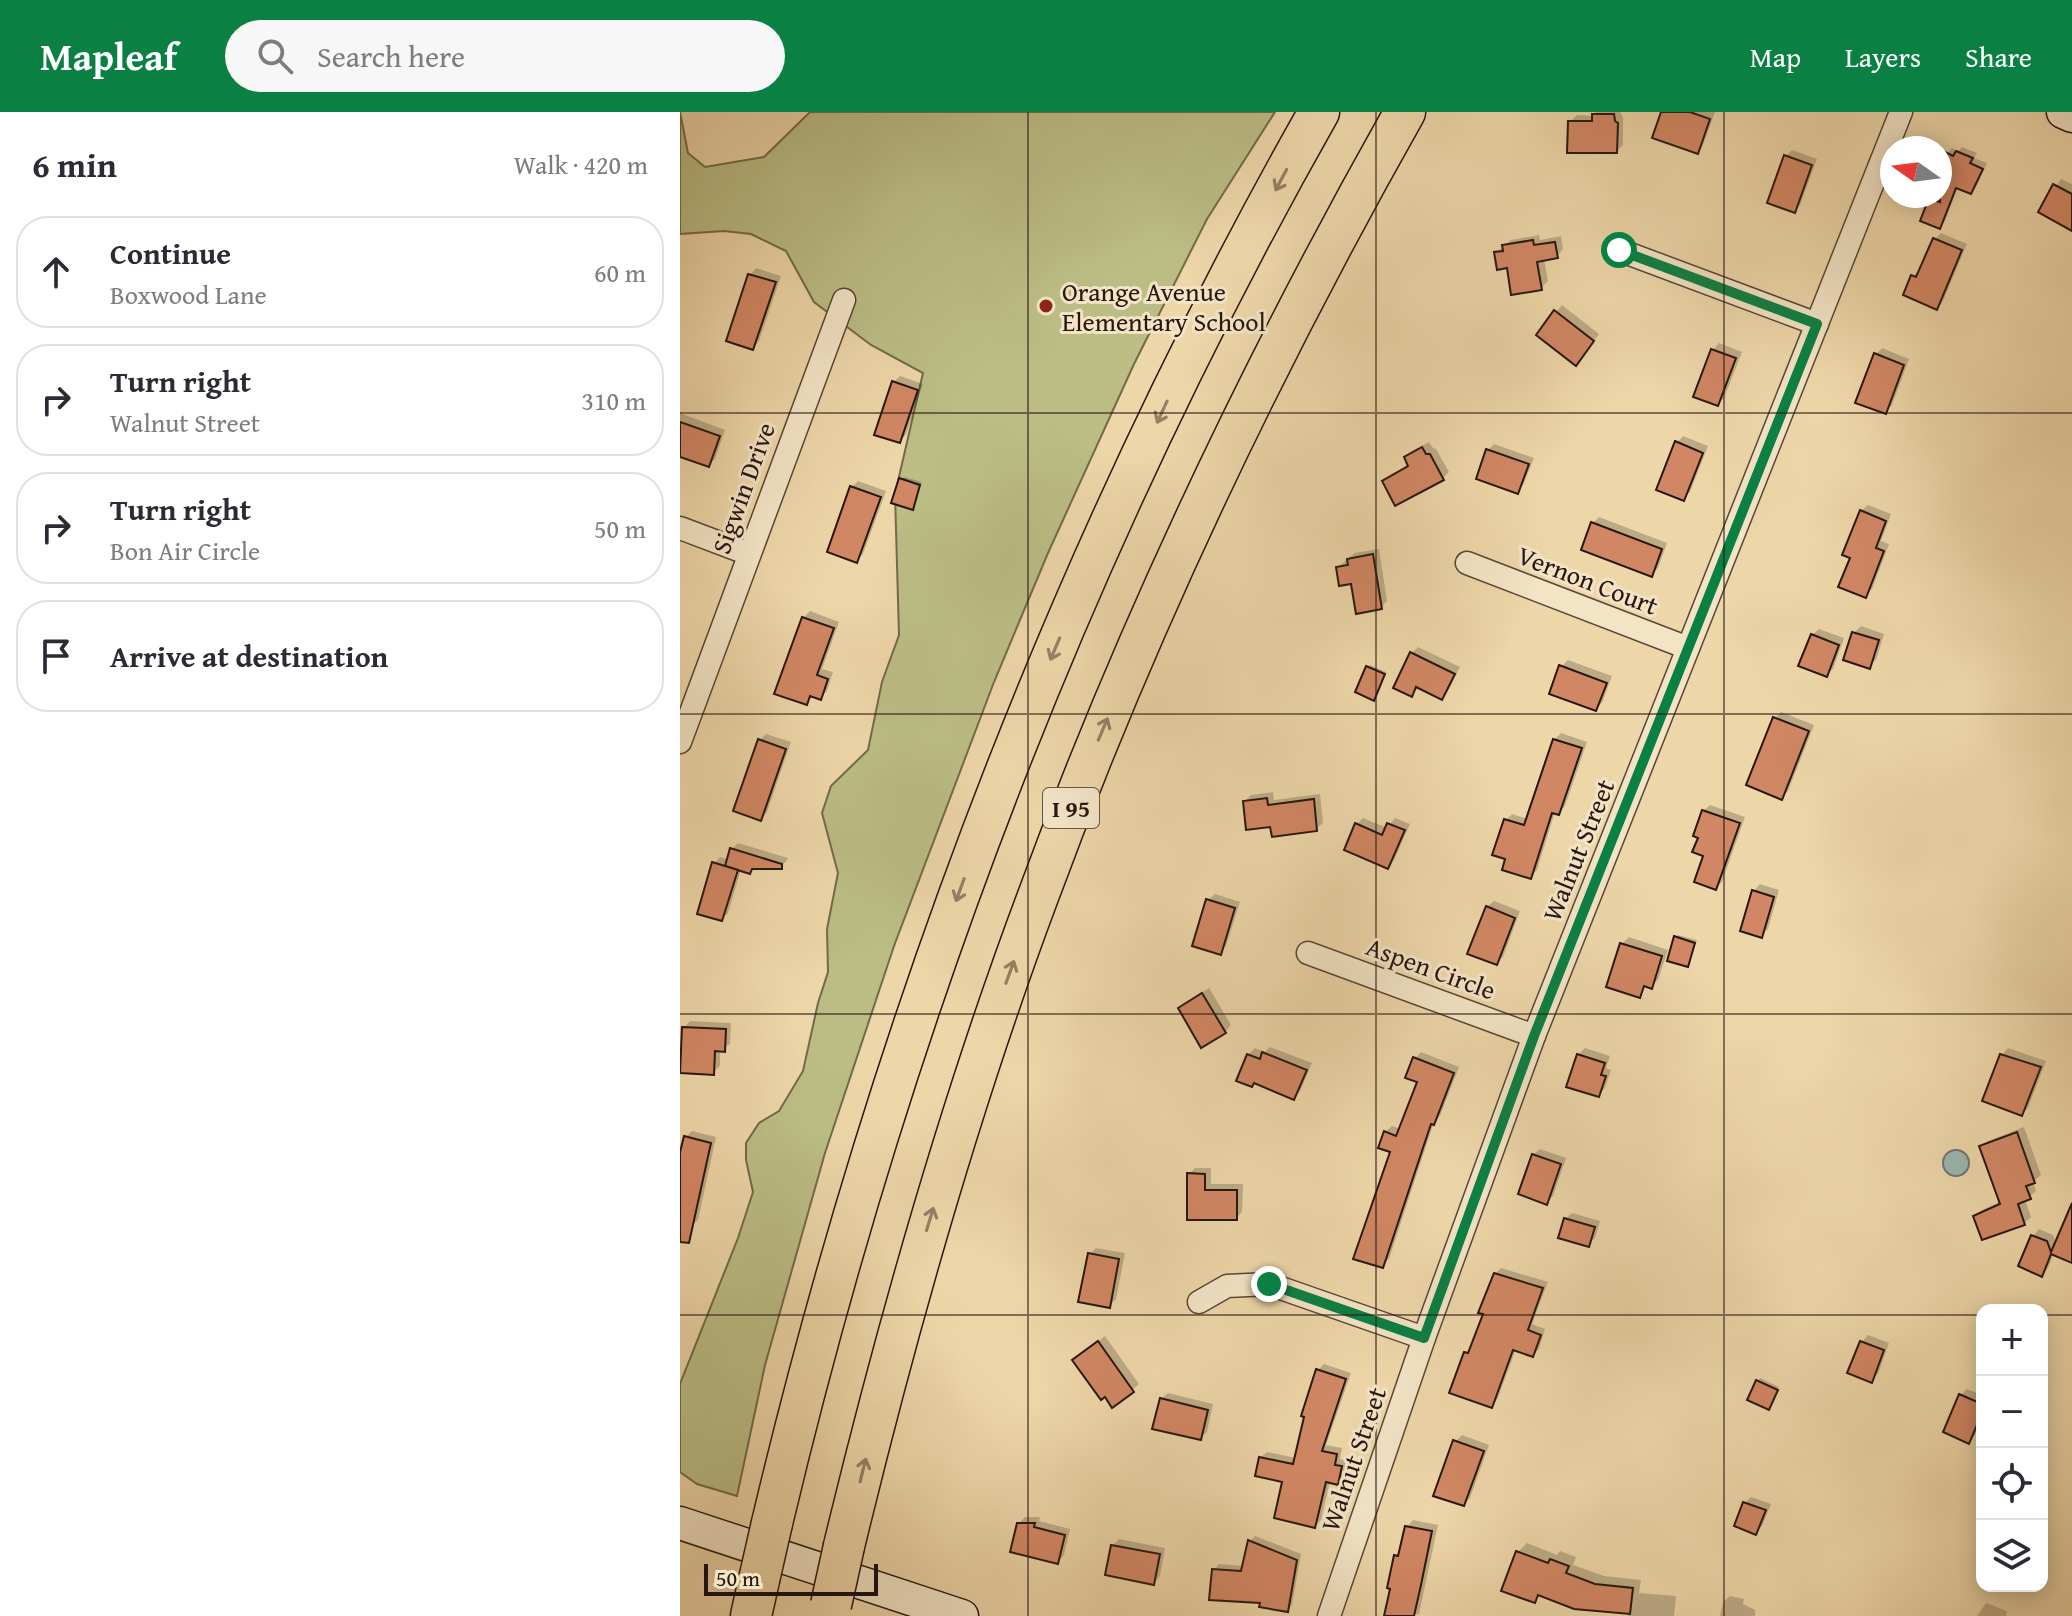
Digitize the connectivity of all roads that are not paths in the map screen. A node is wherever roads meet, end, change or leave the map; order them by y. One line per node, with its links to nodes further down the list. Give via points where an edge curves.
1 (1319, 112): 19 (highway, one-way to 19, bridge, via 1146,446 980,835 852,1217)
2 (1405, 112): 20 (highway, I 95, one-way to 2, bridge, via 903,1312 952,1147 1066,820 1166,581 1239,424)
3 (1901, 112): 8 (street, Walnut Street)
4 (2063, 112): 5 (main road)
5 (2072, 116)
6 (1619, 250): 8 (street)
7 (844, 300): 10 (street, Sigwin Drive)
8 (1817, 324): 12 (street, Walnut Street)
9 (680, 528): 10 (street)
10 (749, 554): 13 (street, Sigwin Drive)
11 (1467, 563): 12 (street, Vernon Court)
12 (1688, 648): 15 (street, Walnut Street)
13 (680, 742)
14 (1308, 953): 15 (street, Aspen Circle)
15 (1534, 1036): 17 (street, Walnut Street)
16 (1199, 1302): 17 (street, via 1227,1286 1269,1284)
17 (1424, 1338): 22 (street, Walnut Street)
18 (680, 1523): 21 (main road)
19 (755, 1598)
20 (830, 1610)
21 (962, 1616)
22 (1329, 1616)

